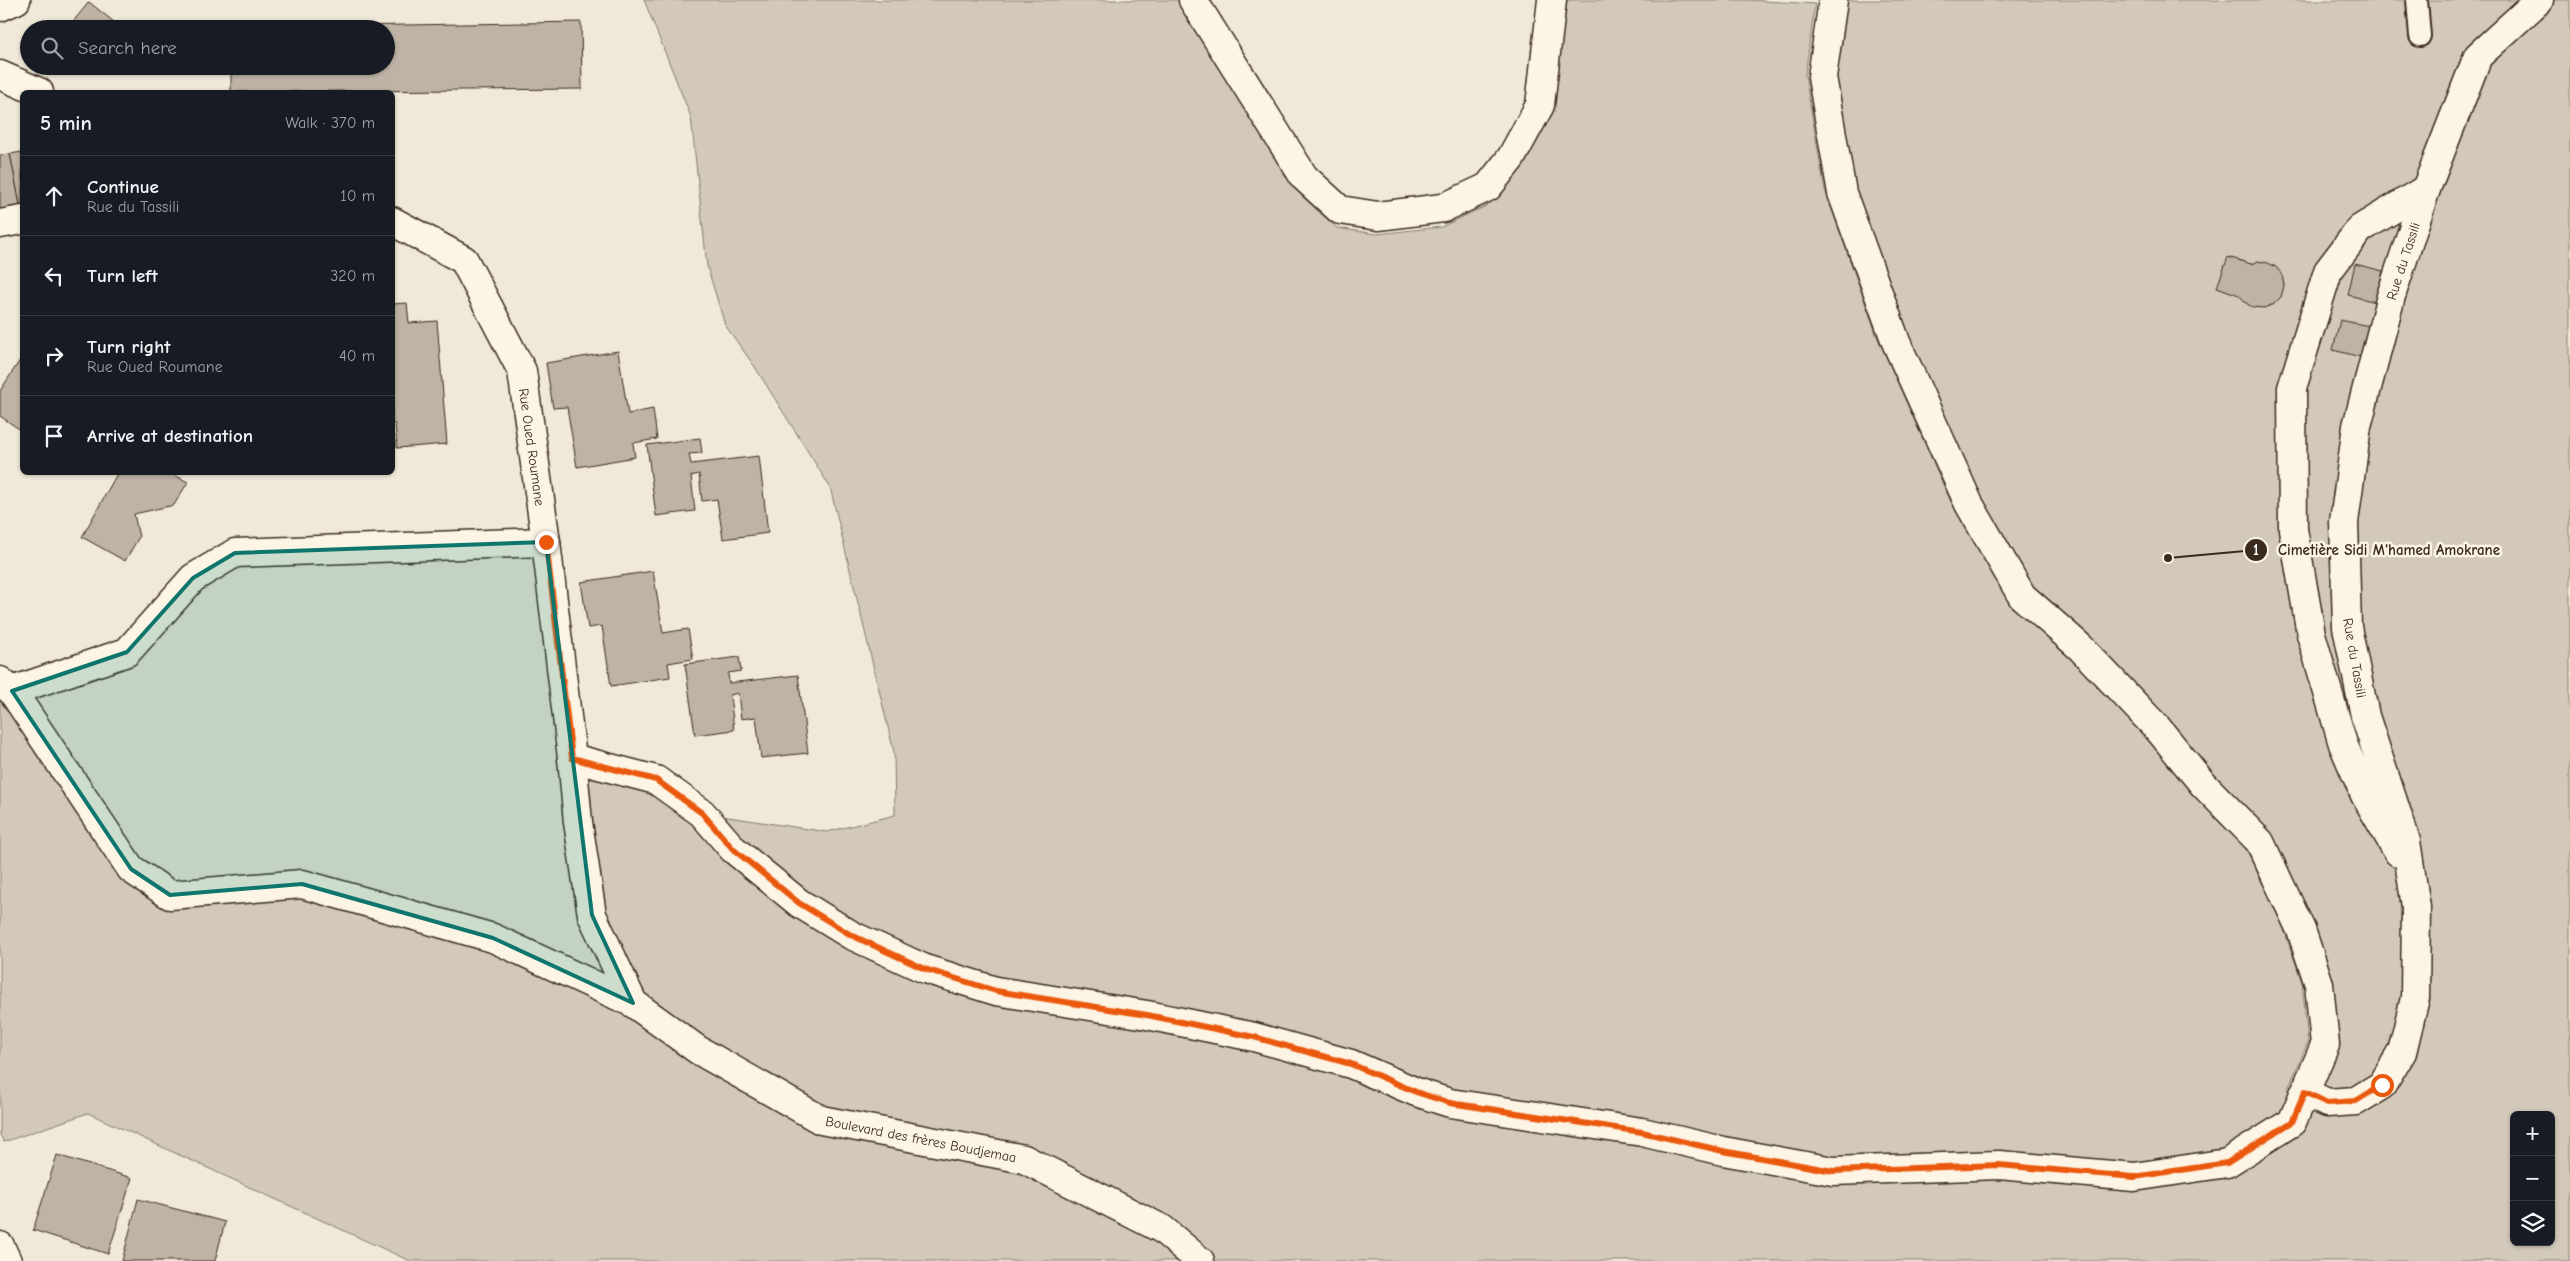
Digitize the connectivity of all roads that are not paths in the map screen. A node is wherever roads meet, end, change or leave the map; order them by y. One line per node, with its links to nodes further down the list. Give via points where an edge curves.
1 (16, 0): 7 (street)
2 (1193, 0): 3 (street, via 1304,177 1340,210 1378,216 1443,208 1488,188 1511,158 1540,105)
3 (1552, 0)
4 (1833, 0): 20 (street, via 1822,77 1842,193 1896,342 1969,504 2022,596 2080,647 2159,730 2203,784 2260,842 2301,930 2319,984 2325,1044)
5 (2417, 0): 8 (lane)
6 (2539, 0): 11 (street, Rue du Tassili, via 2478,56)
7 (0, 7)
8 (2420, 36)
9 (0, 75): 10 (street)
10 (34, 90)
11 (2426, 189): 18 (street, Rue du Tassili, via 2391,296 2357,426 2344,522 2347,627 2365,716 2406,841); 18 (street, via 2360,228 2328,271 2292,388 2293,530 2311,634 2343,744 2365,795)
12 (20, 220): 14 (street)
13 (395, 223): 15 (street, Rue Oued Roumane, via 464,260 522,371)
14 (0, 224)
15 (546, 542): 16 (street, via 235,553 194,578 127,652); 17 (street, Rue Oued Roumane)
16 (6, 686): 19 (street, via 131,869 170,895 302,884 493,938)
17 (572, 758): 19 (street, Boulevard des frères Boudjemaa, via 592,915); 20 (street, via 656,780 702,813 733,849 799,903 851,935 925,969 996,991 1147,1015 1254,1037 1351,1064 1450,1103 1642,1132 1833,1171 1999,1165 2134,1177 2227,1163 2292,1122)
18 (2411, 875): 20 (street, Rue du Tassili, via 2416,907 2415,998 2402,1052 2382,1085 2356,1101 2327,1103)
19 (633, 1003): 23 (street, Boulevard des frères Boudjemaa, via 698,1050 821,1120 1024,1159 1162,1229)
20 (2305, 1092)
21 (0, 1246): 22 (street)
22 (7, 1261)
23 (1200, 1261)

